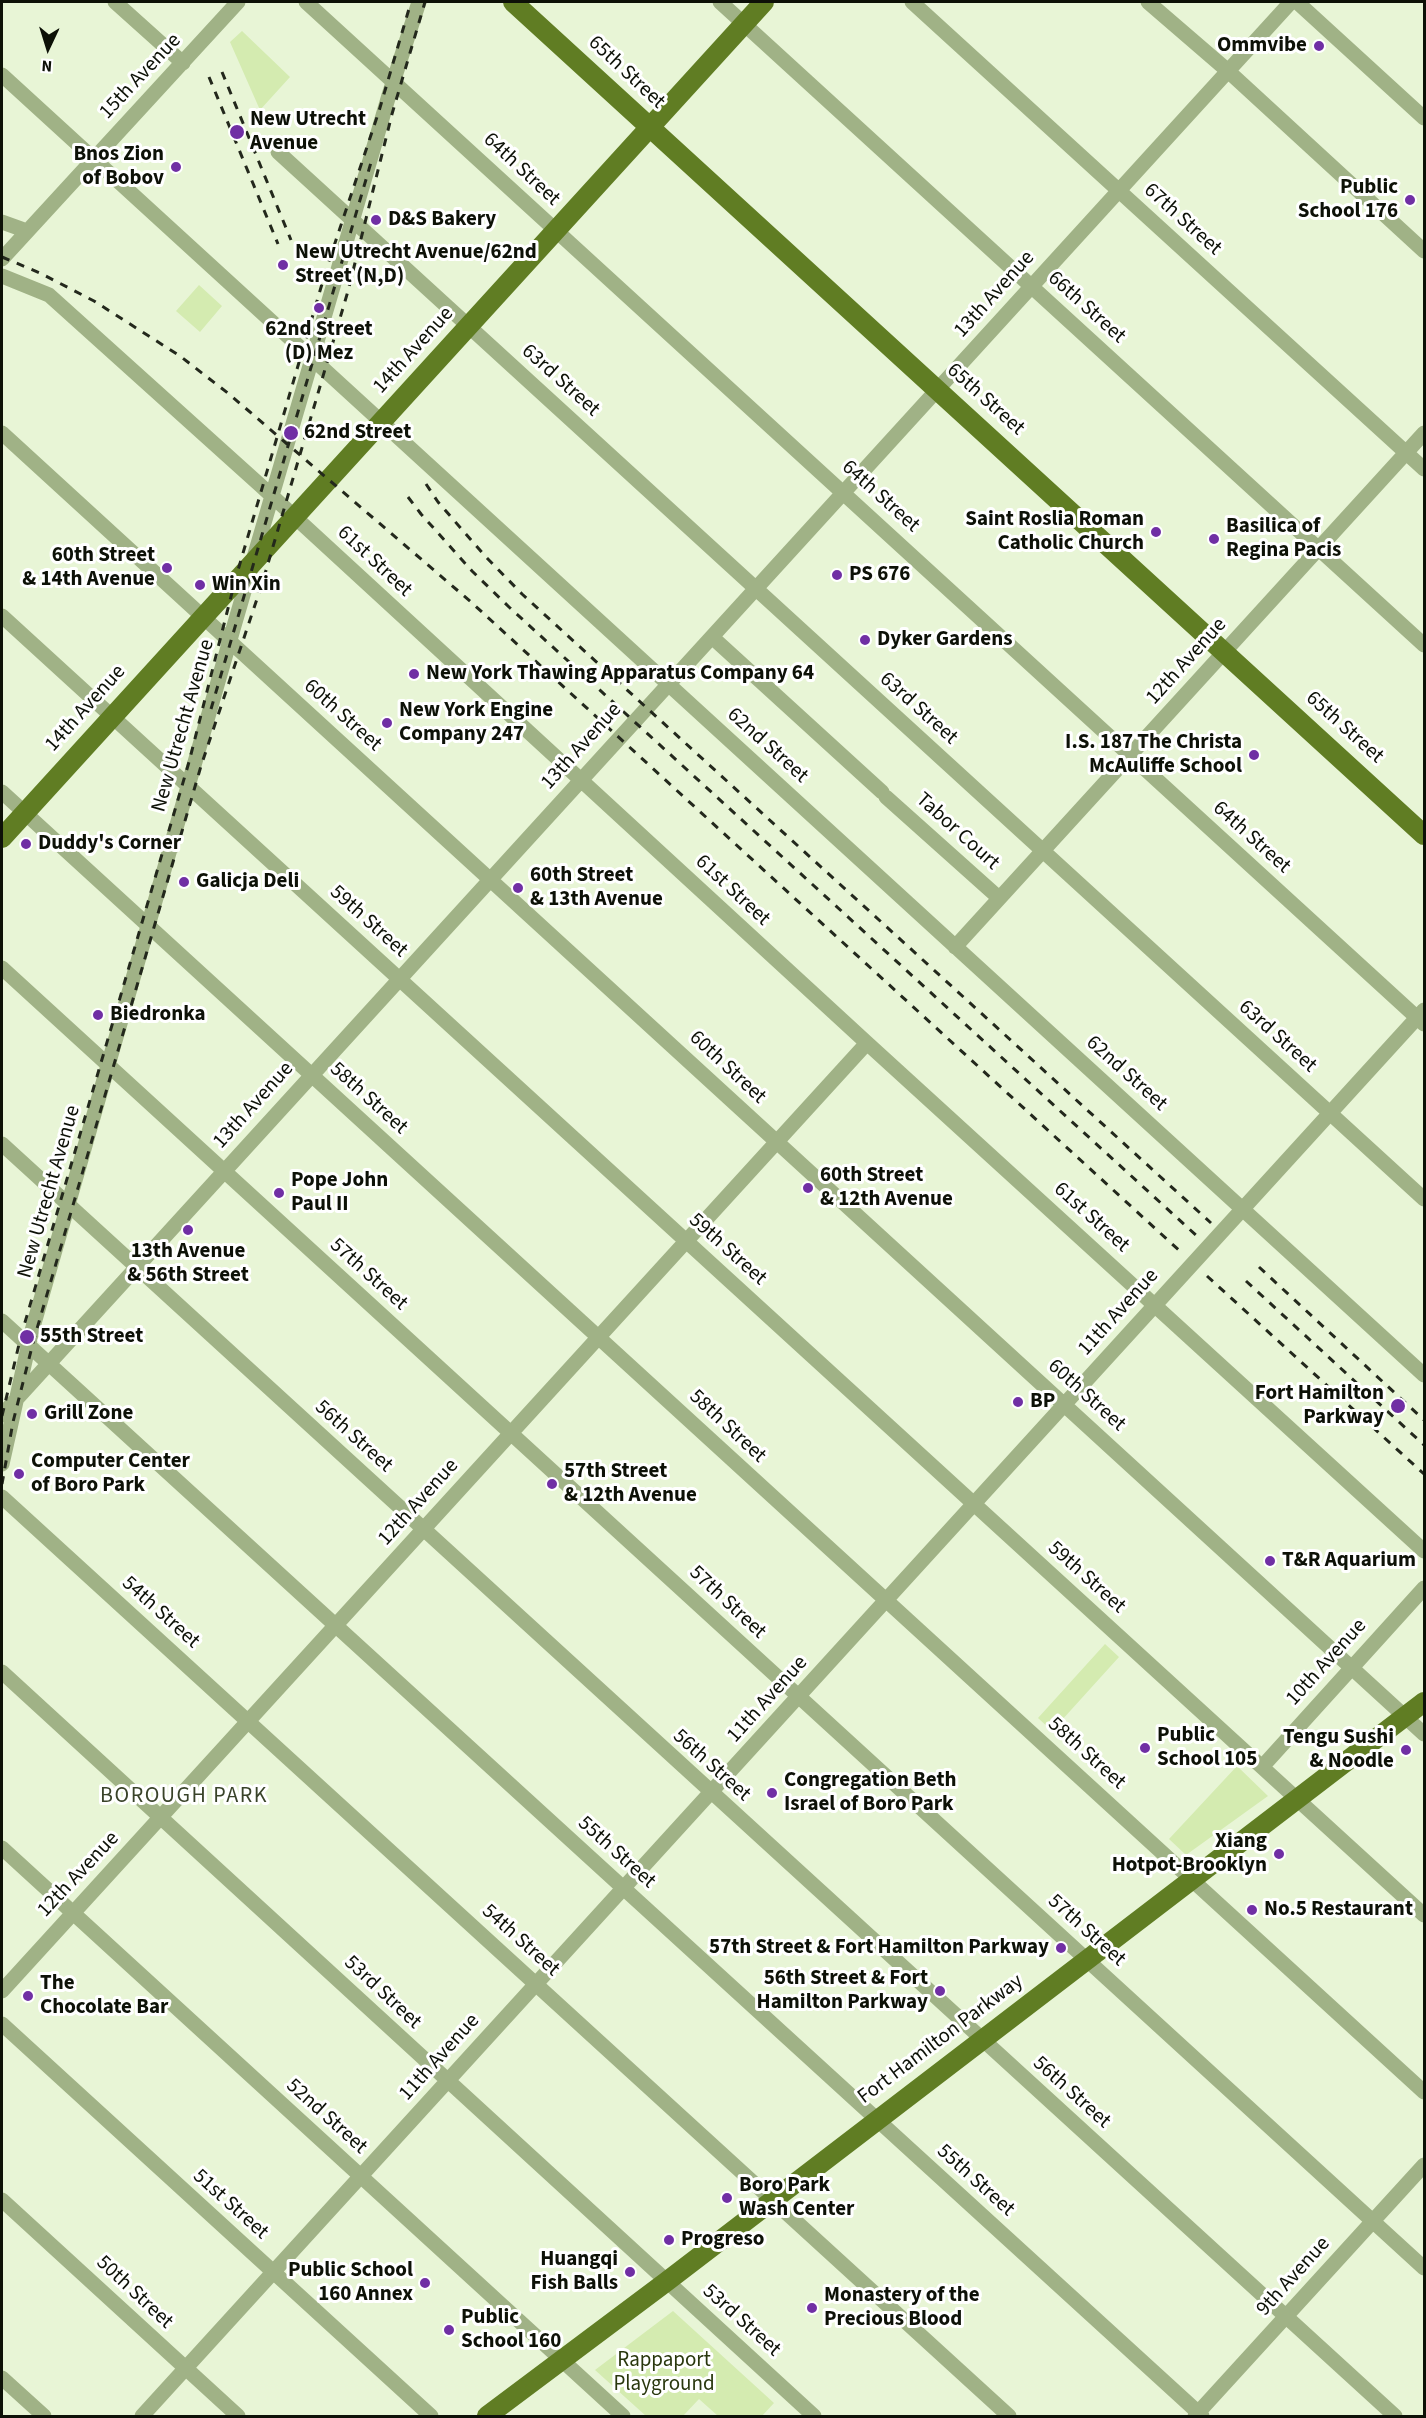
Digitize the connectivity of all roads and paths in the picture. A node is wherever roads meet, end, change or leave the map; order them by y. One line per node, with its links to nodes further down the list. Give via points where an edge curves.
1 (116, 2): 13 (street)
2 (238, 2): 13 (street, 15th Avenue)
3 (306, 2): 16 (street, 64th Street)
4 (419, 2): 16 (street, New Utrecht Avenue)
5 (513, 2): 18 (main road, 65th Street)
6 (720, 2): 12 (street, 66th Street)
7 (764, 2): 12 (main road, 14th Avenue)
8 (912, 2): 21 (street, 67th Street)
9 (1148, 2): 14 (street)
10 (1291, 2): 14 (street, 13th Avenue)
11 (1297, 2): 17 (street)
12 (744, 24): 18 (main road, 14th Avenue); 29 (street, 66th Street)
13 (183, 63): 20 (street, 15th Avenue)
14 (1228, 71): 21 (street, 13th Avenue); 26 (street)
15 (2, 75): 20 (street, 62nd Street)
16 (394, 81): 22 (street, New Utrecht Avenue); 24 (street, 64th Street)
17 (1425, 118)
18 (650, 128): 24 (main road, 14th Avenue); 32 (main road, 65th Street)
19 (278, 152): 22 (street, 63rd Street)
20 (94, 159): 25 (street, 15th Avenue); 31 (street, 62nd Street)
21 (1119, 190): 29 (street, 13th Avenue); 36 (street, 67th Street)
22 (352, 221): 30 (street, 63rd Street); 31 (street, New Utrecht Avenue)
23 (2, 222): 25 (street)
24 (556, 230): 30 (main road, 14th Avenue); 38 (street, 64th Street)
25 (26, 232): 27 (street, 15th Avenue)
26 (1425, 251)
27 (2, 260)
28 (2, 276): 39 (street, 61st Street, via 49,295)
29 (1031, 286): 32 (street, 13th Avenue); 41 (street, 66th Street)
30 (469, 326): 33 (main road, 14th Avenue); 43 (street, 63rd Street)
31 (312, 359): 33 (street, 62nd Street); 39 (street, New Utrecht Avenue)
32 (937, 389): 38 (street, 13th Avenue); 49 (main road, 65th Street)
33 (381, 422): 40 (main road, 14th Avenue); 50 (street, 62nd Street)
34 (2, 433): 45 (street, 60th Street)
35 (1425, 433): 36 (street, 12th Avenue)
36 (1406, 453): 37 (street, 67th Street); 41 (street, 12th Avenue)
37 (1425, 470)
38 (843, 492): 43 (street, 13th Avenue); 52 (street, 64th Street)
39 (272, 497): 40 (street, 61st Street); 42 (street, New Utrecht Avenue)
40 (300, 510): 42 (main road, 14th Avenue); 53 (street, 61st Street)
41 (1319, 549): 48 (street, 66th Street); 49 (street, 12th Avenue)
42 (253, 562): 45 (main road, 14th Avenue); 47 (street, New Utrecht Avenue)
43 (755, 588): 46 (street, 13th Avenue); 59 (street, 63rd Street)
44 (2, 616): 51 (street, 59th Street)
45 (203, 617): 47 (street, 60th Street); 51 (main road, 14th Avenue)
46 (712, 637): 50 (street, 13th Avenue); 61 (street, Tabor Court)
47 (230, 641): 54 (street, New Utrecht Avenue); 60 (street, 60th Street)
48 (1425, 645)
49 (1224, 652): 52 (street, 12th Avenue); 57 (main road, 65th Street)
50 (668, 684): 53 (street, 13th Avenue); 63 (street, 62nd Street)
51 (112, 717): 54 (street, 59th Street); 56 (main road, 14th Avenue)
52 (1131, 755): 59 (street, 12th Avenue); 66 (street, 64th Street)
53 (580, 780): 60 (street, 13th Avenue); 67 (street, 61st Street)
54 (189, 787): 62 (street, New Utrecht Avenue); 65 (street, 59th Street)
55 (2, 792): 56 (street, 58th Street)
56 (24, 813): 58 (main road, 14th Avenue); 62 (street, 58th Street)
57 (1425, 835)
58 (2, 838)
59 (1043, 851): 61 (street, 12th Avenue); 70 (street, 63rd Street)
60 (489, 880): 65 (street, 13th Avenue); 71 (street, 60th Street)
61 (999, 898): 63 (street, 12th Avenue)
62 (149, 927): 68 (street, New Utrecht Avenue); 69 (street, 58th Street)
63 (955, 947): 76 (street, 62nd Street)
64 (2, 969): 68 (street, 57th Street)
65 (399, 979): 69 (street, 13th Avenue); 77 (street, 59th Street)
66 (1422, 1017): 70 (street, 11th Avenue)
67 (867, 1044): 71 (street, 12th Avenue); 79 (street, 61st Street)
68 (108, 1066): 73 (street, 57th Street); 75 (street, New Utrecht Avenue)
69 (311, 1075): 73 (street, 13th Avenue); 81 (street, 58th Street)
70 (1330, 1113): 74 (street, 63rd Street); 76 (street, 11th Avenue)
71 (777, 1142): 77 (street, 12th Avenue); 86 (street, 60th Street)
72 (2, 1144): 75 (street, 56th Street)
73 (224, 1172): 78 (street, 13th Avenue); 88 (street, 57th Street)
74 (1425, 1199)
75 (68, 1205): 78 (street, 56th Street); 82 (street, New Utrecht Avenue)
76 (1243, 1209): 79 (street, 11th Avenue); 84 (street, 62nd Street)
77 (686, 1241): 81 (street, 12th Avenue); 91 (street, 59th Street)
78 (136, 1267): 83 (street, 13th Avenue); 92 (street, 56th Street)
79 (1155, 1305): 86 (street, 11th Avenue); 93 (street, 61st Street)
80 (2, 1321): 82 (street, 55th Street)
81 (598, 1338): 88 (street, 12th Avenue); 95 (street, 58th Street)
82 (28, 1345): 83 (street, 55th Street); 85 (street, New Utrecht Avenue)
83 (49, 1363): 85 (street, 13th Avenue); 96 (street, 55th Street)
84 (1425, 1375)
85 (16, 1400): 87 (street, 13th Avenue); 89 (street, New Utrecht Avenue)
86 (1065, 1404): 91 (street, 11th Avenue); 97 (street, 60th Street)
87 (2, 1415)
88 (511, 1433): 92 (street, 12th Avenue); 99 (street, 57th Street)
89 (2, 1464)
90 (2, 1497): 102 (street, 54th Street)
91 (974, 1504): 95 (street, 11th Avenue); 104 (street, 59th Street)
92 (423, 1530): 96 (street, 12th Avenue); 105 (street, 56th Street)
93 (1425, 1551)
94 (1425, 1588): 97 (street, 10th Avenue)
95 (886, 1602): 99 (street, 11th Avenue); 109 (street, 58th Street)
96 (336, 1626): 102 (street, 12th Avenue); 110 (street, 55th Street)
97 (1352, 1667): 101 (street, 60th Street); 104 (street, 10th Avenue)
98 (2, 1672): 107 (street, 53rd Street)
99 (798, 1697): 105 (street, 11th Avenue); 113 (street, 57th Street)
100 (1425, 1702): 101 (main road, Fort Hamilton Parkway)
101 (1406, 1717): 103 (street, 60th Street); 106 (main road, Fort Hamilton Parkway)
102 (248, 1722): 107 (street, 12th Avenue); 114 (street, 54th Street)
103 (1425, 1734)
104 (1262, 1767): 106 (street, 59th Street)
105 (711, 1794): 110 (street, 11th Avenue); 117 (street, 56th Street)
106 (1297, 1799): 109 (main road, Fort Hamilton Parkway); 112 (street, 59th Street)
107 (161, 1817): 111 (street, 12th Avenue); 118 (street, 53rd Street)
108 (2, 1848): 111 (street, 52nd Street)
109 (1192, 1880): 113 (main road, Fort Hamilton Parkway); 119 (street, 58th Street)
110 (623, 1888): 114 (street, 11th Avenue); 120 (street, 55th Street)
111 (73, 1913): 115 (street, 12th Avenue); 122 (street, 52nd Street)
112 (1425, 1915)
113 (1086, 1959): 117 (main road, Fort Hamilton Parkway); 125 (street, 57th Street)
114 (536, 1984): 118 (street, 11th Avenue); 124 (street, 54th Street)
115 (2, 1991)
116 (2, 2024): 127 (street, 51st Street)
117 (982, 2040): 120 (main road, Fort Hamilton Parkway); 129 (street, 56th Street)
118 (448, 2082): 122 (street, 11th Avenue); 128 (street, 53rd Street)
119 (1425, 2092)
120 (877, 2119): 124 (main road, Fort Hamilton Parkway); 133 (street, 55th Street)
121 (1425, 2165): 125 (street, 9th Avenue)
122 (360, 2176): 127 (street, 11th Avenue); 130 (street, 52nd Street)
123 (2, 2200): 131 (street, 50th Street)
124 (771, 2200): 128 (main road, Fort Hamilton Parkway); 141 (street, 54th Street)
125 (1373, 2221): 126 (street, 57th Street); 129 (street, 9th Avenue)
126 (1425, 2268)
127 (273, 2272): 131 (street, 11th Avenue); 137 (street, 51st Street)
128 (666, 2282): 130 (main road, Fort Hamilton Parkway); 140 (street, 53rd Street)
129 (1286, 2317): 133 (street, 9th Avenue); 142 (street, 56th Street)
130 (561, 2360): 138 (main road, Fort Hamilton Parkway); 139 (street, 52nd Street)
131 (185, 2368): 135 (street, 11th Avenue); 136 (street, 50th Street)
132 (2, 2378): 134 (street)
133 (1198, 2415)
134 (44, 2416)
135 (142, 2416)
136 (238, 2416)
137 (431, 2416)
138 (487, 2416)
139 (623, 2416)
140 (814, 2416)
141 (1009, 2416)
142 (1395, 2416)

